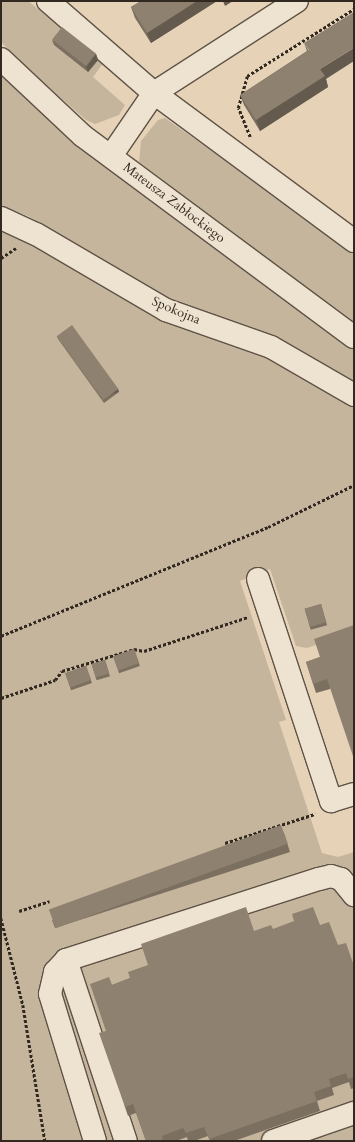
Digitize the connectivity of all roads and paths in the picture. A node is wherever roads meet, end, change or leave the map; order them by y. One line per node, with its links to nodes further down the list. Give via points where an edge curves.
1 (48, 1): 5 (street)
2 (297, 1): 5 (street)
3 (354, 9): 6 (path, via 247,76 238,108)
4 (1, 59): 7 (street, Mateusza Zabłockiego, via 83,136)
5 (154, 93): 7 (street); 9 (street)
6 (252, 142)
7 (111, 156): 10 (street, Mateusza Zabłockiego)
8 (1, 218): 11 (street, Spokojna, via 36,234 166,310 271,347)
9 (354, 241)
10 (354, 337)
11 (354, 395)
12 (354, 485): 15 (path, via 268,527)
13 (258, 579): 17 (street, via 331,801)
14 (248, 616): 16 (path, via 144,650 134,649 62,671 55,680)
15 (1, 636)
16 (1, 698)
17 (354, 794)
18 (320, 812): 19 (path)
19 (233, 841): 20 (path); 21 (path)
20 (219, 845)
21 (234, 845)
22 (354, 893): 26 (street, via 341,879 331,876 318,879)
23 (56, 899): 24 (path)
24 (19, 911)
25 (1, 918): 28 (path, via 23,1004)
26 (66, 960): 29 (street, via 54,972 50,994); 30 (street)
27 (354, 1113): 31 (street)
28 (45, 1141)
29 (95, 1141)
30 (126, 1141)
31 (273, 1141)

